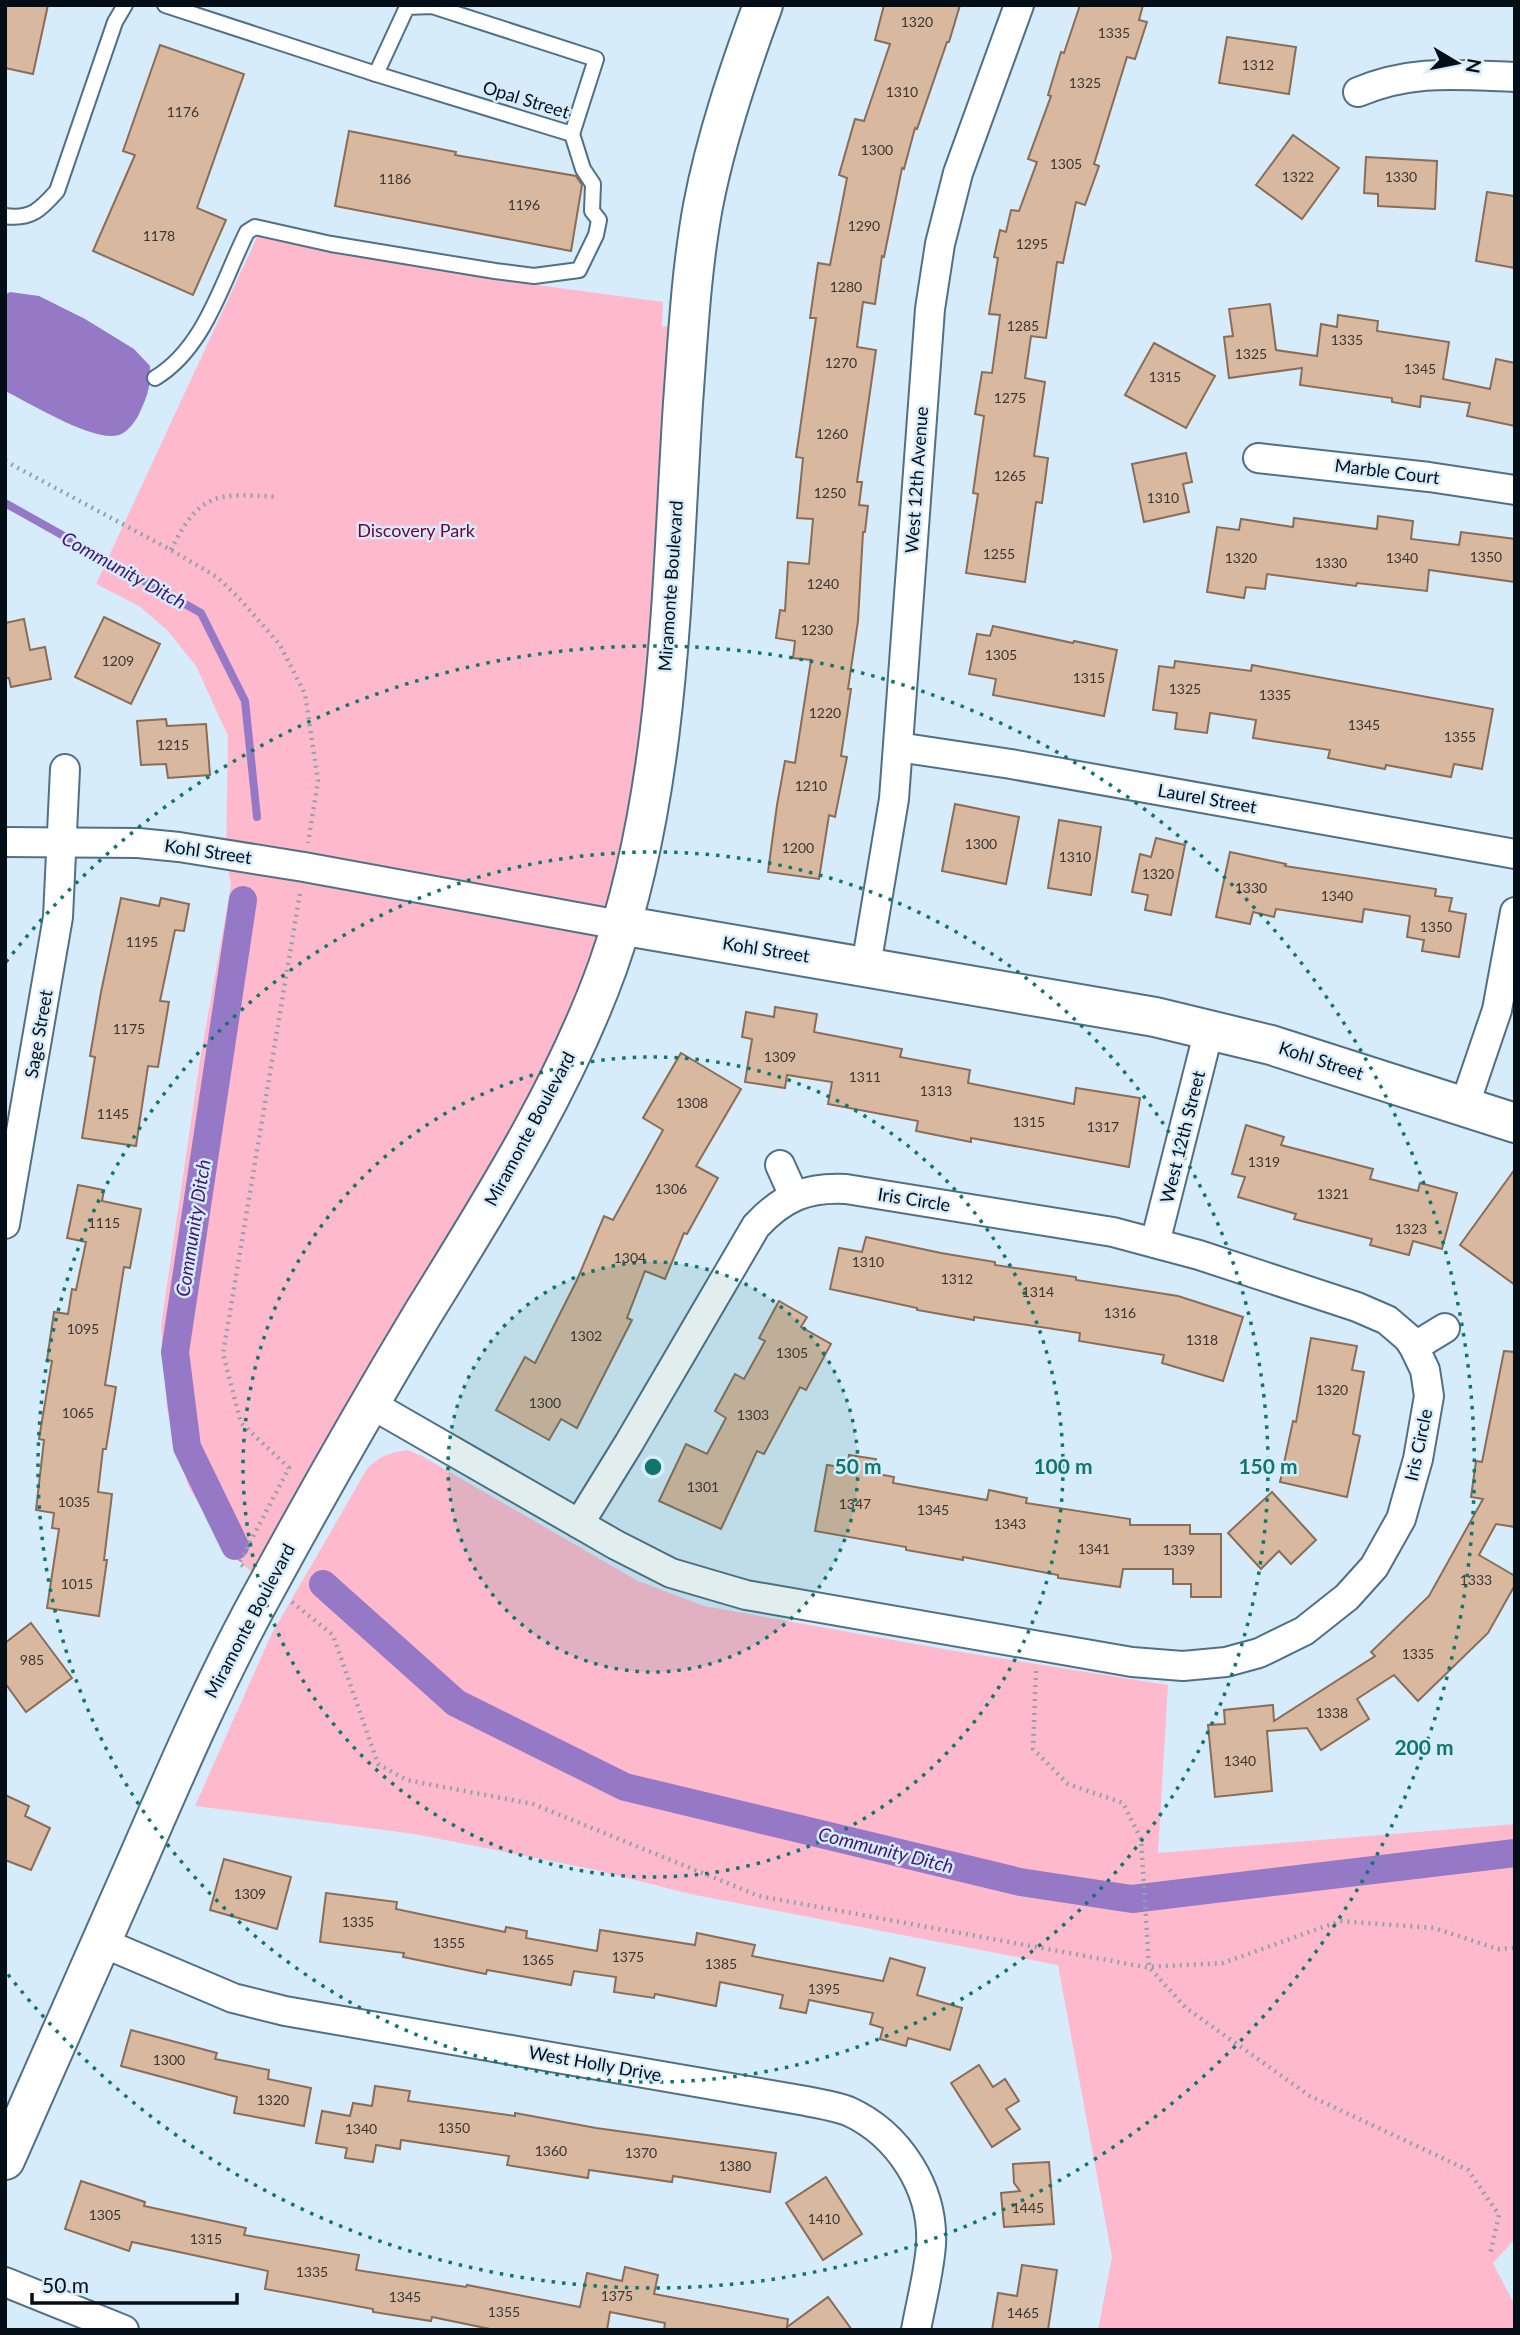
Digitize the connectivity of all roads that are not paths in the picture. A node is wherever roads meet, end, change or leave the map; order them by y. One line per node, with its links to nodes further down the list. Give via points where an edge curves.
1 (125, 5): 9 (lane, via 115,22 57,191 33,214)
2 (165, 5): 5 (lane, Opal Street)
3 (763, 5): 19 (street, Miramonte Boulevard, via 729,106 703,205 688,324 659,733 645,827)
4 (1019, 5): 13 (street, West 12th Avenue, via 958,173 940,244 930,309)
5 (376, 74): 8 (lane, Opal Street); 8 (lane, Opal Street, via 407,7 432,6 596,59)
6 (1515, 77): 7 (street, via 1404,77)
7 (1358, 92)
8 (572, 134): 10 (lane, via 593,184 592,211 598,220 579,270 521,274 254,227 247,232 187,351)
9 (5, 216)
10 (155, 378)
11 (1258, 458): 12 (street, Marble Court)
12 (1515, 490)
13 (898, 747): 17 (street, Laurel Street); 20 (street, West 12th Avenue, via 894,799)
14 (65, 769): 16 (street, Sage Street)
15 (5, 842): 16 (street, Kohl Street)
16 (61, 842): 19 (street, Kohl Street, via 179,847); 26 (street, Sage Street, via 58,917)
17 (1515, 854)
18 (1515, 912): 22 (street, via 1497,1010)
19 (620, 925): 20 (street, Kohl Street); 30 (street, Miramonte Boulevard, via 564,1070)
20 (866, 966): 21 (street, Kohl Street)
21 (1209, 1030): 22 (street, Kohl Street, via 1271,1045); 27 (street, West 12th Street)
22 (1464, 1107): 23 (street, Kohl Street)
23 (1515, 1124)
24 (780, 1165): 25 (street)
25 (794, 1196): 27 (street, Iris Circle, via 824,1188 846,1189 1113,1232); 31 (street, Iris Circle, via 756,1226)
26 (5, 1224)
27 (1155, 1243): 29 (street, Iris Circle, via 1357,1307 1387,1320)
28 (1445, 1328): 29 (street)
29 (1414, 1347): 31 (street, Iris Circle, via 1425,1370 1429,1396 1418,1459 1401,1519 1374,1567 1347,1597 1304,1631 1259,1653 1226,1662 1183,1666 1132,1662 747,1595 671,1573)
30 (369, 1403): 31 (street, Iris Circle); 32 (street, Miramonte Boulevard, via 209,1696)
31 (579, 1524)
32 (101, 1942): 33 (street, Miramonte Boulevard); 36 (street, West Holly Drive, via 223,1994 285,2011 793,2098 849,2112 896,2147 915,2172 925,2197 931,2248)
33 (5, 2160)
34 (5, 2282): 35 (street)
35 (124, 2330)
36 (916, 2330)

